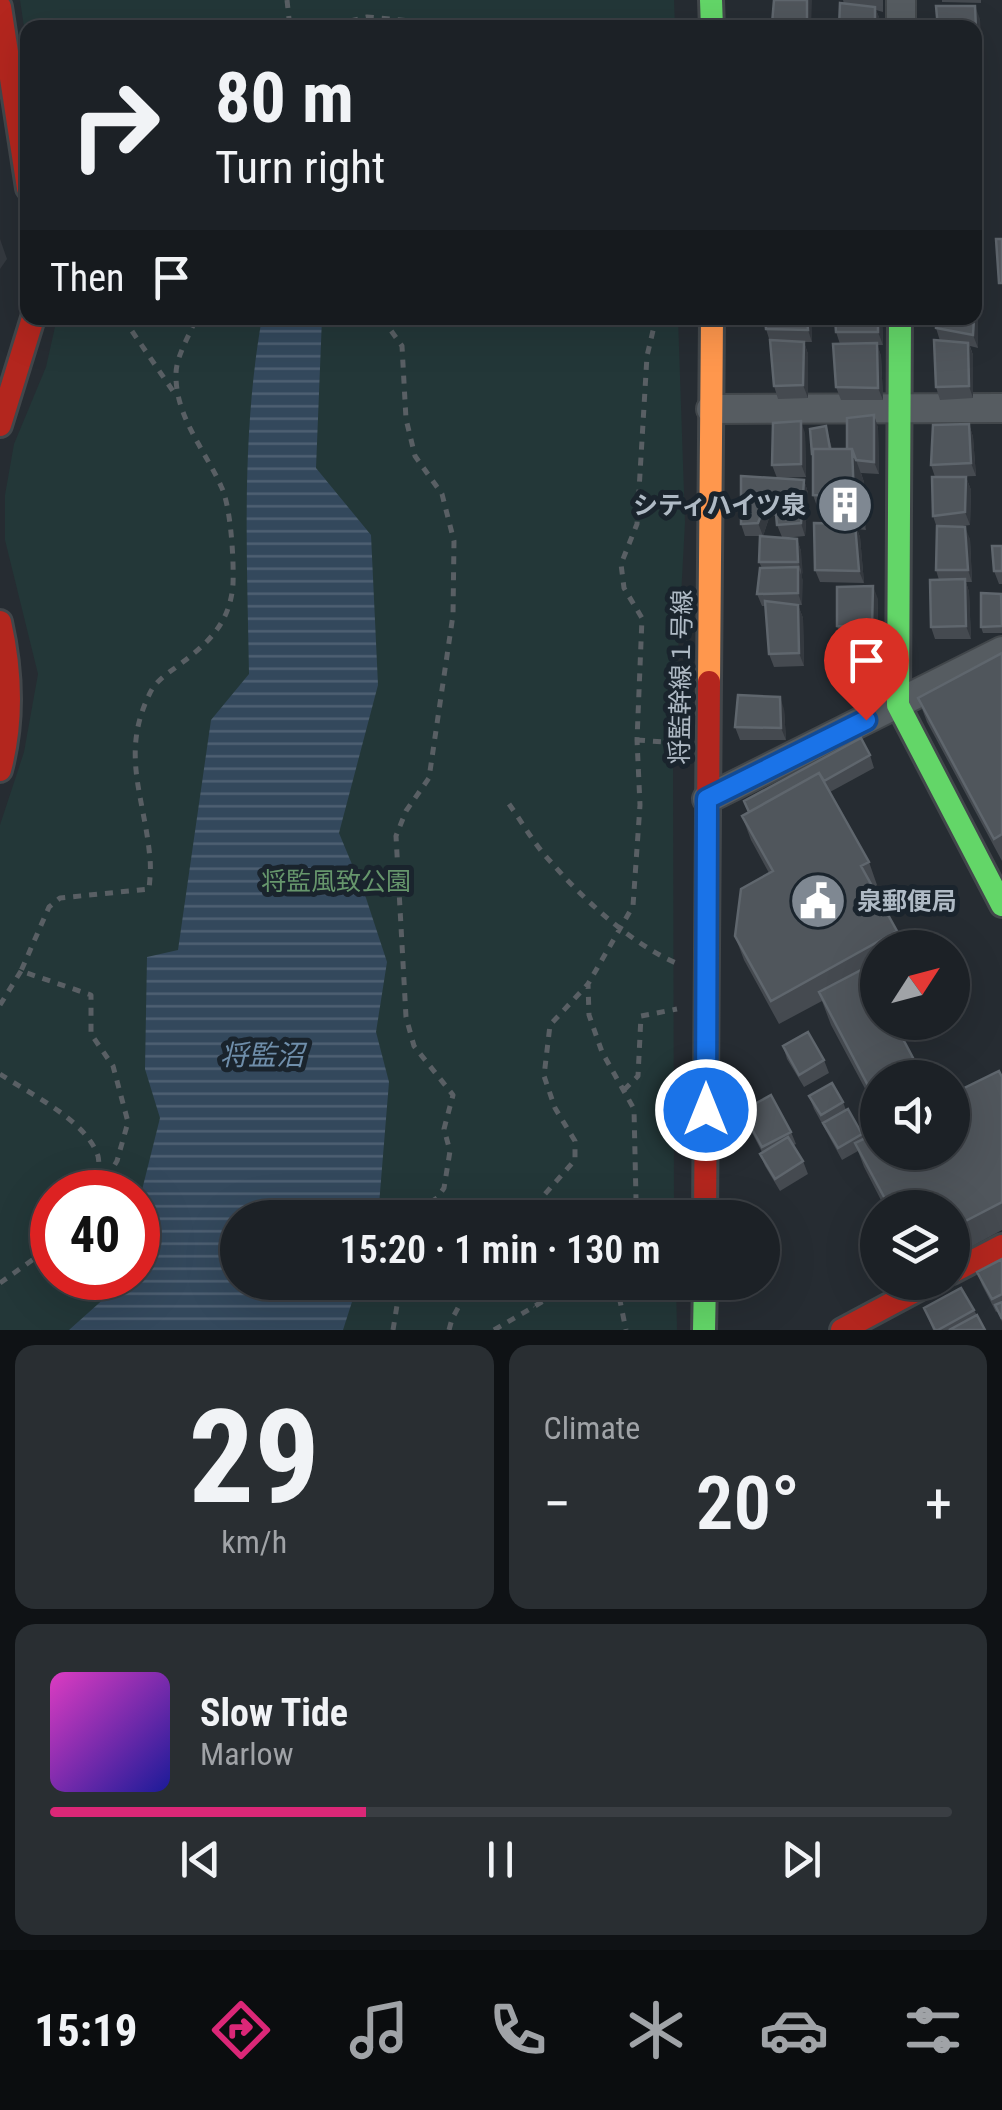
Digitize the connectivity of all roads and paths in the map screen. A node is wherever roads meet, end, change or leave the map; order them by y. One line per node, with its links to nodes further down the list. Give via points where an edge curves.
1 (0, 7): 4 (street)
2 (351, 20): 3 (path)
3 (409, 20)
4 (20, 136)
5 (31, 325): 16 (street)
6 (128, 325): 12 (path)
7 (193, 325): 12 (path, via 176,369)
8 (387, 325): 36 (path, via 402,346 406,419 416,456 442,494 454,541 453,615 429,778 396,836 406,1017 414,1046 453,1095 444,1129 450,1151 444,1188)
9 (654, 325): 20 (path, via 646,356 637,524 621,564 624,588 642,618)
10 (712, 325): 15 (street, 将監幹線１号線)
11 (900, 325): 13 (street)
12 (177, 397): 27 (path, via 223,488 233,586 221,627 150,691 134,735 149,889 60,898 48,907)
13 (899, 408): 14 (street); 15 (street); 19 (street)
14 (1002, 408)
15 (711, 409): 21 (street, 将監幹線１号線)
16 (0, 425)
17 (0, 622): 22 (street, via 10,680)
18 (1002, 650): 19 (street)
19 (898, 705): 23 (street); 25 (street)
20 (637, 740): 21 (path); 26 (path, via 634,906)
21 (708, 745): 23 (street, 将監幹線１号線)
22 (0, 770)
23 (707, 799): 28 (street, 将監幹線１号線)
24 (510, 804): 26 (path, via 548,860)
25 (1002, 905)
26 (620, 930): 28 (path); 29 (path)
27 (21, 971): 31 (path); 35 (path, via 91,995 91,1034 113,1066 128,1122)
28 (706, 976): 30 (street, 将監幹線１号線)
29 (588, 984): 33 (path, via 589,1015); 37 (path, via 550,1025 544,1076 575,1140 575,1160)
30 (706, 1003): 33 (path, via 641,1016 638,1076); 39 (street, 将監幹線１号線)
31 (0, 1005)
32 (0, 1074): 34 (path, via 82,1130)
33 (624, 1090): 38 (path, via 634,1109)
34 (98, 1170)
35 (111, 1170)
36 (433, 1200)
37 (540, 1200)
38 (636, 1200)
39 (705, 1200)
40 (1002, 1246): 42 (street)
41 (30, 1262): 43 (path)
42 (970, 1263)
43 (0, 1283)
44 (398, 1300): 52 (path)
45 (462, 1300): 53 (path)
46 (529, 1300): 51 (path)
47 (547, 1300): 51 (path)
48 (620, 1300): 55 (path)
49 (705, 1300): 56 (street)
50 (898, 1300): 57 (street)
51 (535, 1307): 54 (path)
52 (394, 1330)
53 (449, 1330)
54 (494, 1330)
55 (626, 1330)
56 (704, 1330)
57 (842, 1330)

